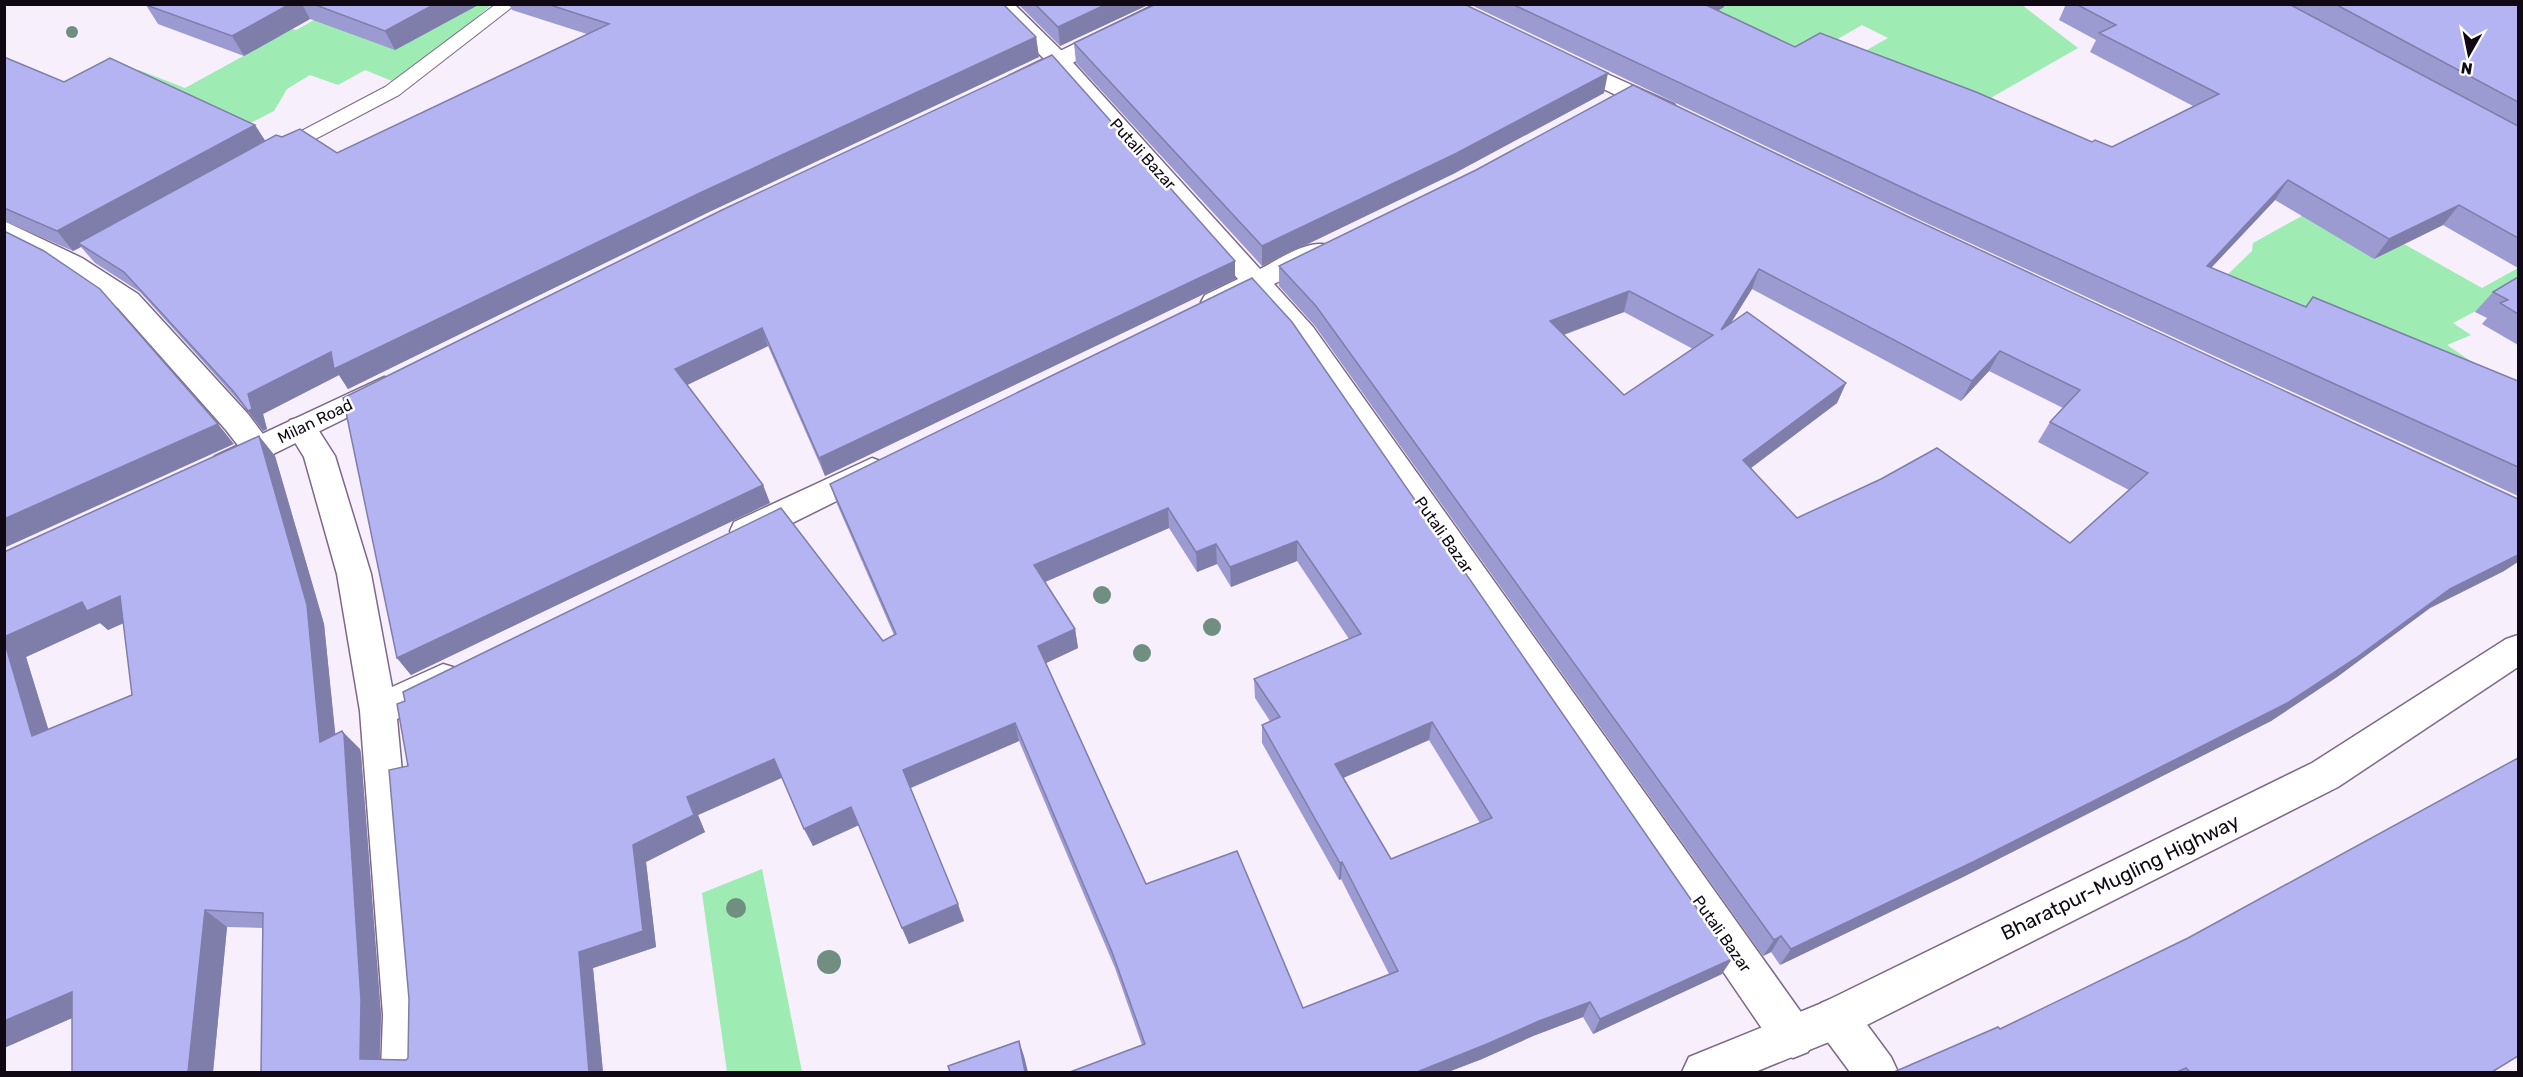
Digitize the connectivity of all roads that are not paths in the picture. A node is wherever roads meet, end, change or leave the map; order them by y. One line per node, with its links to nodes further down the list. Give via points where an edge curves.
1 (508, 4): 10 (lane, via 392,91)
2 (1001, 4): 5 (street, Putali Bazar)
3 (1175, 4): 5 (street)
4 (1543, 52): 7 (street)
5 (1059, 61): 6 (street); 13 (street, Putali Bazar)
6 (996, 90)
7 (1629, 92): 8 (street); 9 (street)
8 (1598, 109)
9 (1692, 122)
10 (265, 158)
11 (4, 229): 17 (street, via 83,258 128,301)
12 (1339, 242): 13 (street)
13 (1256, 281): 14 (street); 25 (street, Putali Bazar, via 1303,334)
14 (1192, 313)
15 (408, 375): 16 (street, Milan Road)
16 (301, 428): 17 (street, Milan Road); 23 (street, via 319,456 354,574)
17 (258, 449): 19 (street, Milan Road)
18 (892, 460): 20 (street)
19 (205, 473)
20 (720, 544)
21 (2518, 649): 24 (street, Bharatpur-Mugling Highway, via 2325,775)
22 (463, 669): 23 (street)
23 (378, 711): 26 (street, via 404,1015)
24 (1836, 1018): 25 (street, Bharatpur-Mugling Highway); 28 (street)
25 (1793, 1036): 27 (street, Bharatpur-Mugling Highway)
26 (403, 1072)
27 (1704, 1072)
28 (1876, 1072)

